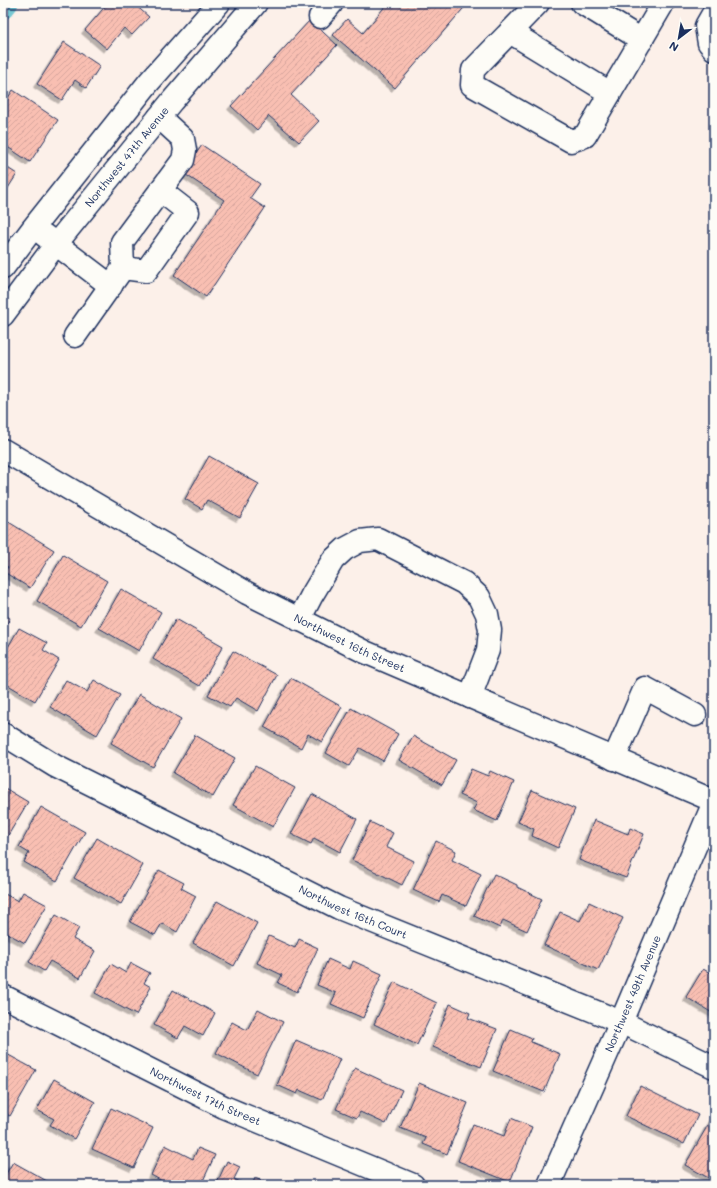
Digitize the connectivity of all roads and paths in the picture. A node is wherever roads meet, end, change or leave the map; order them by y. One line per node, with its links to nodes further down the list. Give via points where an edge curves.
1 (219, 3): 10 (street)
2 (256, 3): 12 (street, Northwest 47th Avenue)
3 (538, 3): 7 (street)
4 (582, 3): 8 (street)
5 (662, 3): 8 (street)
6 (714, 12): 9 (street, via 706,26 709,43)
7 (510, 32): 11 (street); 11 (street, via 473,70 472,85 571,142 585,136)
8 (642, 40): 11 (street)
9 (714, 49)
10 (149, 82): 12 (street); 14 (street)
11 (610, 93)
12 (165, 109): 13 (street, via 183,138 185,150 183,160); 15 (street, Northwest 47th Avenue)
13 (161, 191): 17 (street, via 122,242); 17 (street, via 188,212 146,271)
14 (33, 228): 15 (street); 16 (street)
15 (56, 244): 18 (street); 19 (street, Northwest 47th Avenue)
16 (3, 268)
17 (123, 268): 18 (street)
18 (111, 286): 20 (street)
19 (3, 315)
20 (75, 336)
21 (3, 450): 22 (street, Northwest 16th Street, via 247,593)
22 (299, 620): 23 (street, Northwest 16th Street, via 365,652); 23 (street, via 334,560 345,549 360,541 378,539 464,583 479,597 487,614 490,630 488,650)
23 (470, 697): 26 (street, Northwest 16th Street)
24 (695, 715): 26 (street, via 644,688)
25 (3, 734): 29 (street, Northwest 16th Court, via 55,766 339,908)
26 (614, 758): 27 (street, Northwest 16th Street)
27 (714, 801): 29 (street, Northwest 49th Avenue)
28 (3, 996): 31 (street, Northwest 17th Street, via 224,1107)
29 (621, 1022): 30 (street, Northwest 16th Court); 32 (street, Northwest 49th Avenue)
30 (714, 1067)
31 (413, 1185)
32 (549, 1185)

